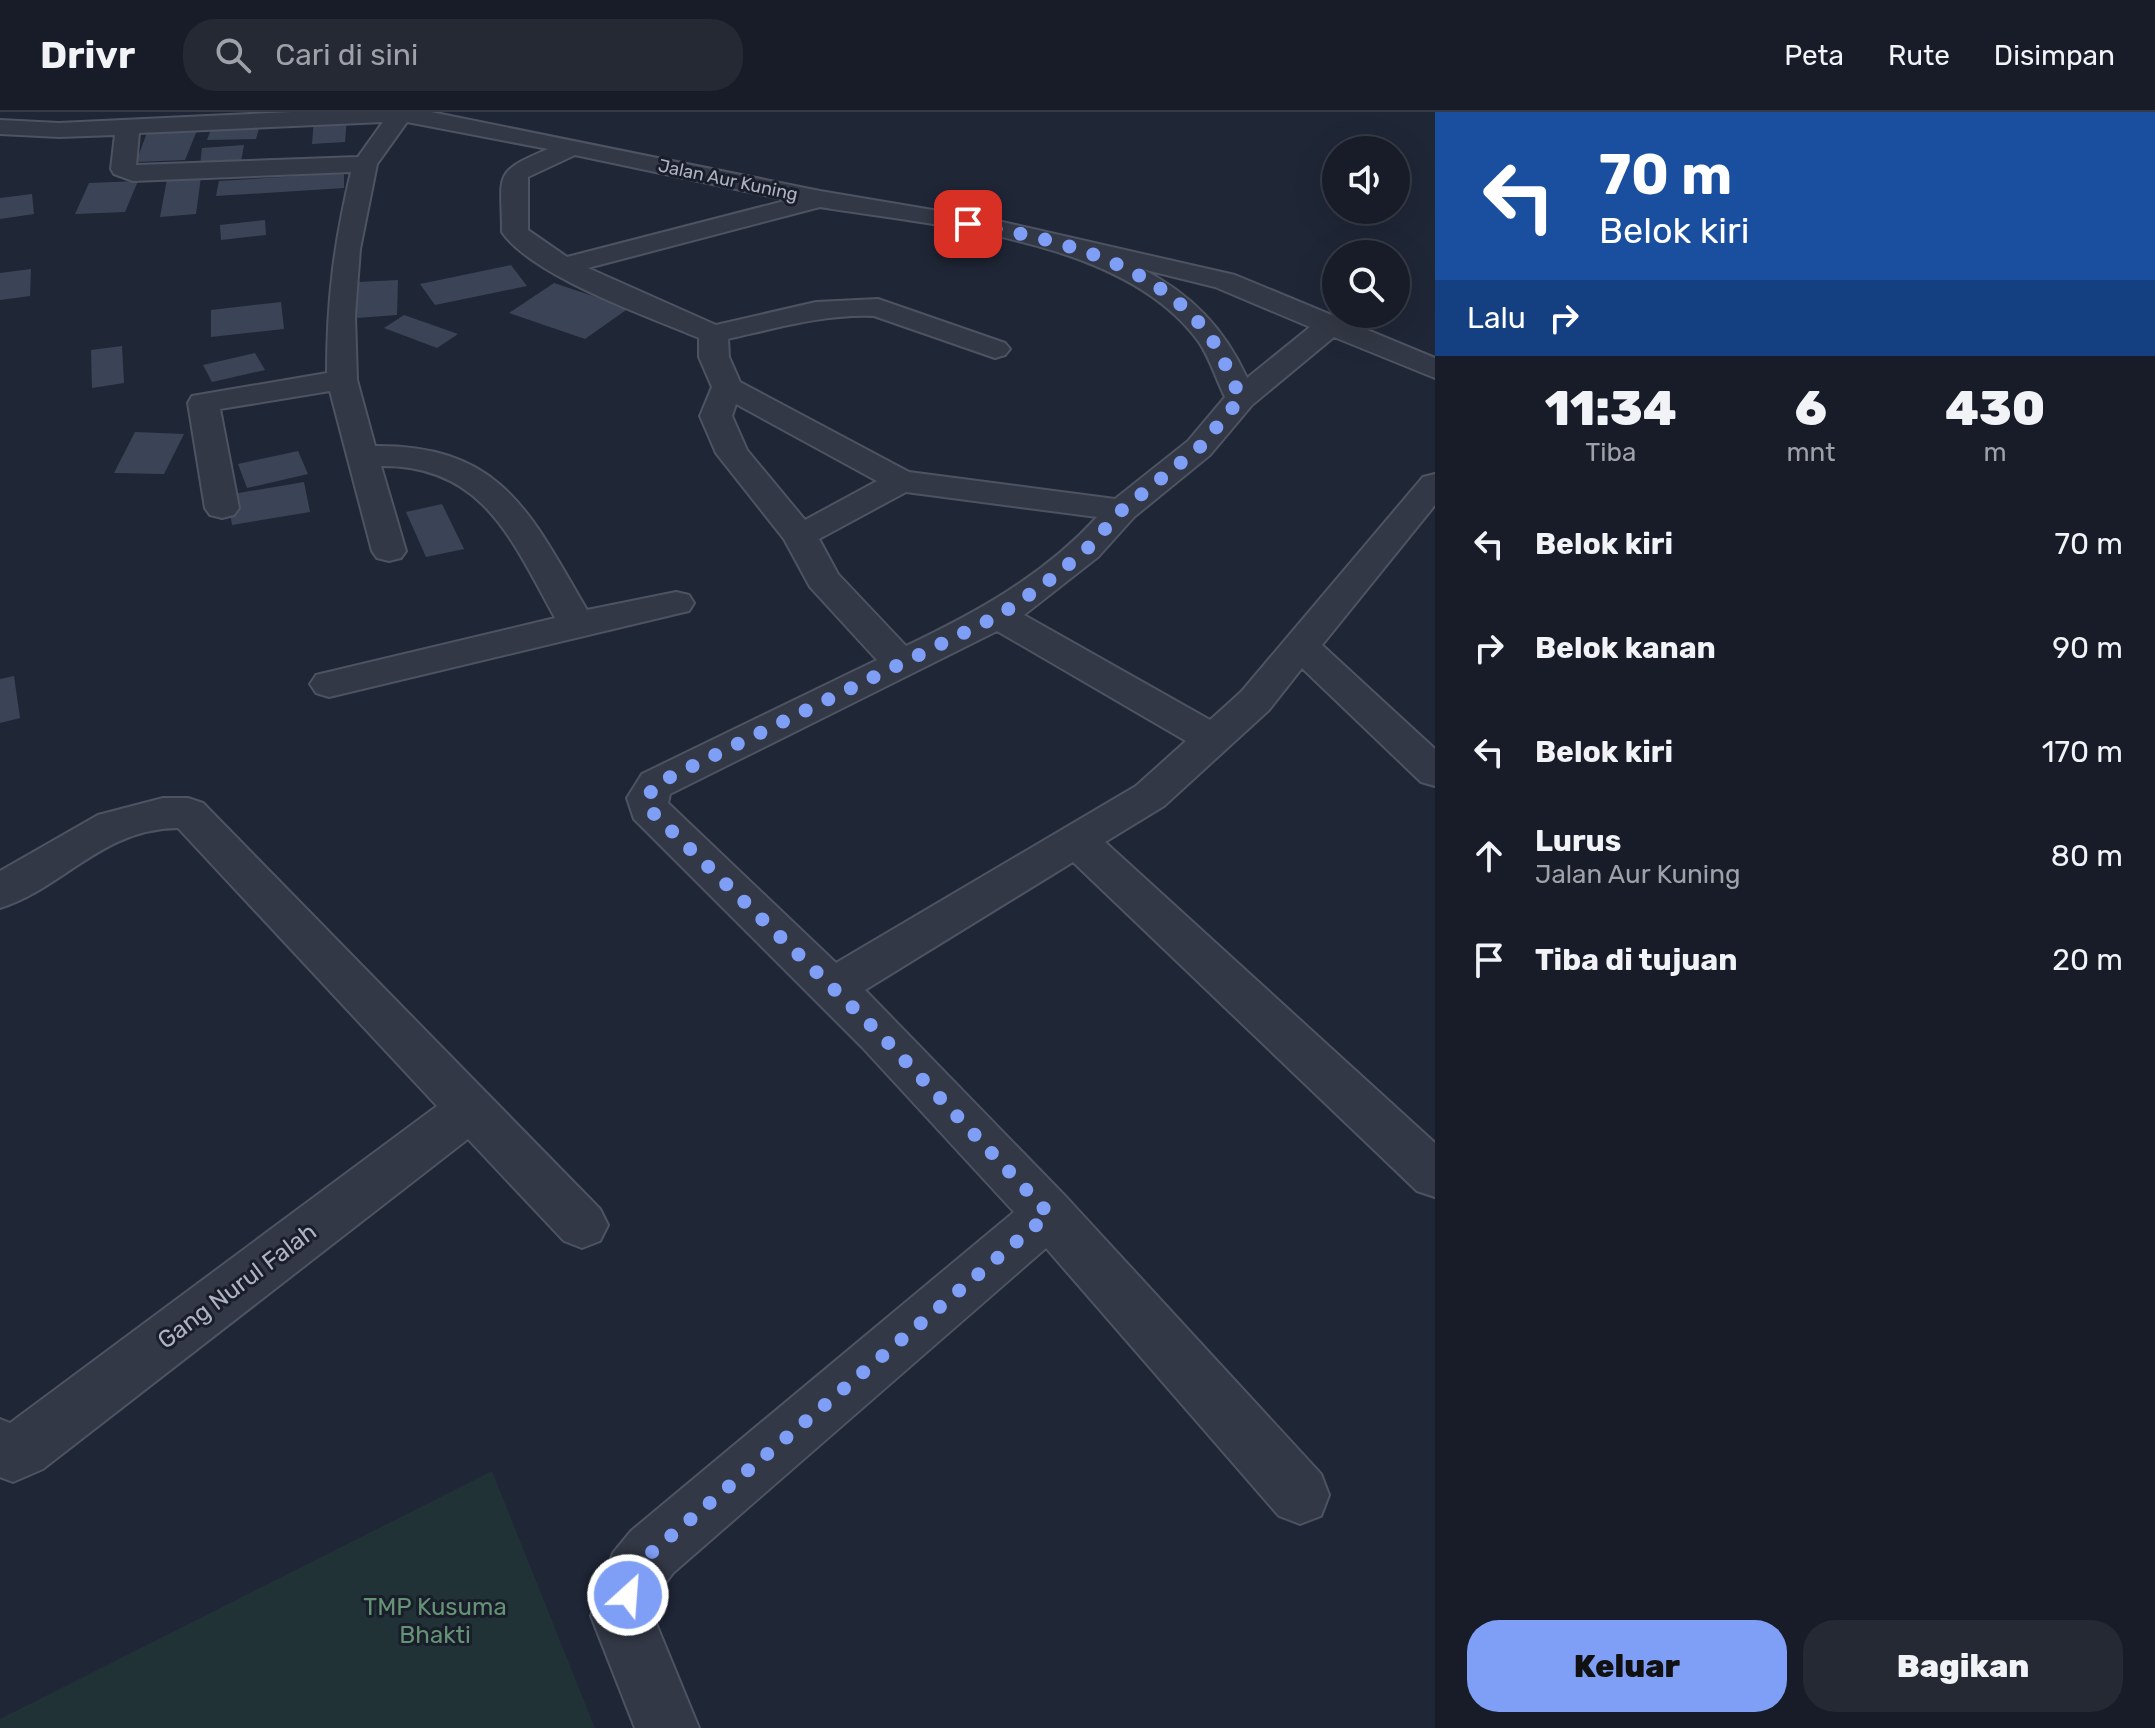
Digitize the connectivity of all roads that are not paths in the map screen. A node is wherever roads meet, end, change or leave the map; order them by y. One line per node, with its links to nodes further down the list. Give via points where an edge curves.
1 (407, 113): 3 (street, Jalan Aur Kuning); 4 (street, Jalan Aur Kuning); 5 (street)
2 (0, 127): 3 (street, Jalan Aur Kuning)
3 (128, 127): 5 (street, via 123,169 133,173)
4 (570, 148): 6 (street, Jalan Aur Kuning); 8 (street, via 520,170 512,221 529,246)
5 (365, 164): 15 (street, via 346,249)
6 (820, 199): 7 (street, Jalan Aur Kuning); 8 (street)
7 (1062, 243): 9 (street, Jalan Aur Kuning, via 1212,277); 17 (street, via 1124,269 1179,305 1211,338)
8 (566, 265): 12 (street)
9 (1322, 321)
10 (1327, 328): 17 (street)
11 (1338, 328): 14 (street, Jalan Aur Kuning)
12 (713, 334): 13 (street, via 818,310 861,306); 16 (street, via 714,357)
13 (995, 349)
14 (1435, 369)
15 (342, 380): 18 (street); 21 (street, via 203,403)
16 (727, 387): 19 (street); 23 (street, via 716,416 732,453)
17 (1241, 398): 22 (street, via 1199,448)
18 (362, 456): 24 (street); 27 (street, via 427,456 473,475 517,523)
19 (901, 481): 22 (street); 23 (street)
20 (1429, 504): 28 (street)
21 (222, 508)
22 (1122, 510): 26 (street, via 1086,550)
23 (800, 536): 29 (street, via 823,579)
24 (389, 551)
25 (676, 603): 27 (street)
26 (998, 616): 29 (street); 31 (street)
27 (577, 624): 30 (street)
28 (1303, 648): 31 (street); 32 (street)
29 (900, 663): 35 (street, via 656,784 647,798 649,809)
30 (329, 684)
31 (1214, 740): 33 (street, via 1150,796)
32 (1435, 772)
33 (1077, 841): 35 (street); 37 (street)
34 (0, 892): 36 (street, via 64,851 137,818 188,813)
35 (831, 988): 38 (street)
36 (471, 1108): 39 (street); 40 (street, Gang Nurul Falah, via 23,1449 13,1453)
37 (1435, 1175)
38 (1049, 1214): 41 (street); 42 (street, via 652,1552 634,1574 622,1616)
39 (582, 1225)
40 (0, 1448)
41 (1300, 1495)
42 (667, 1728)

